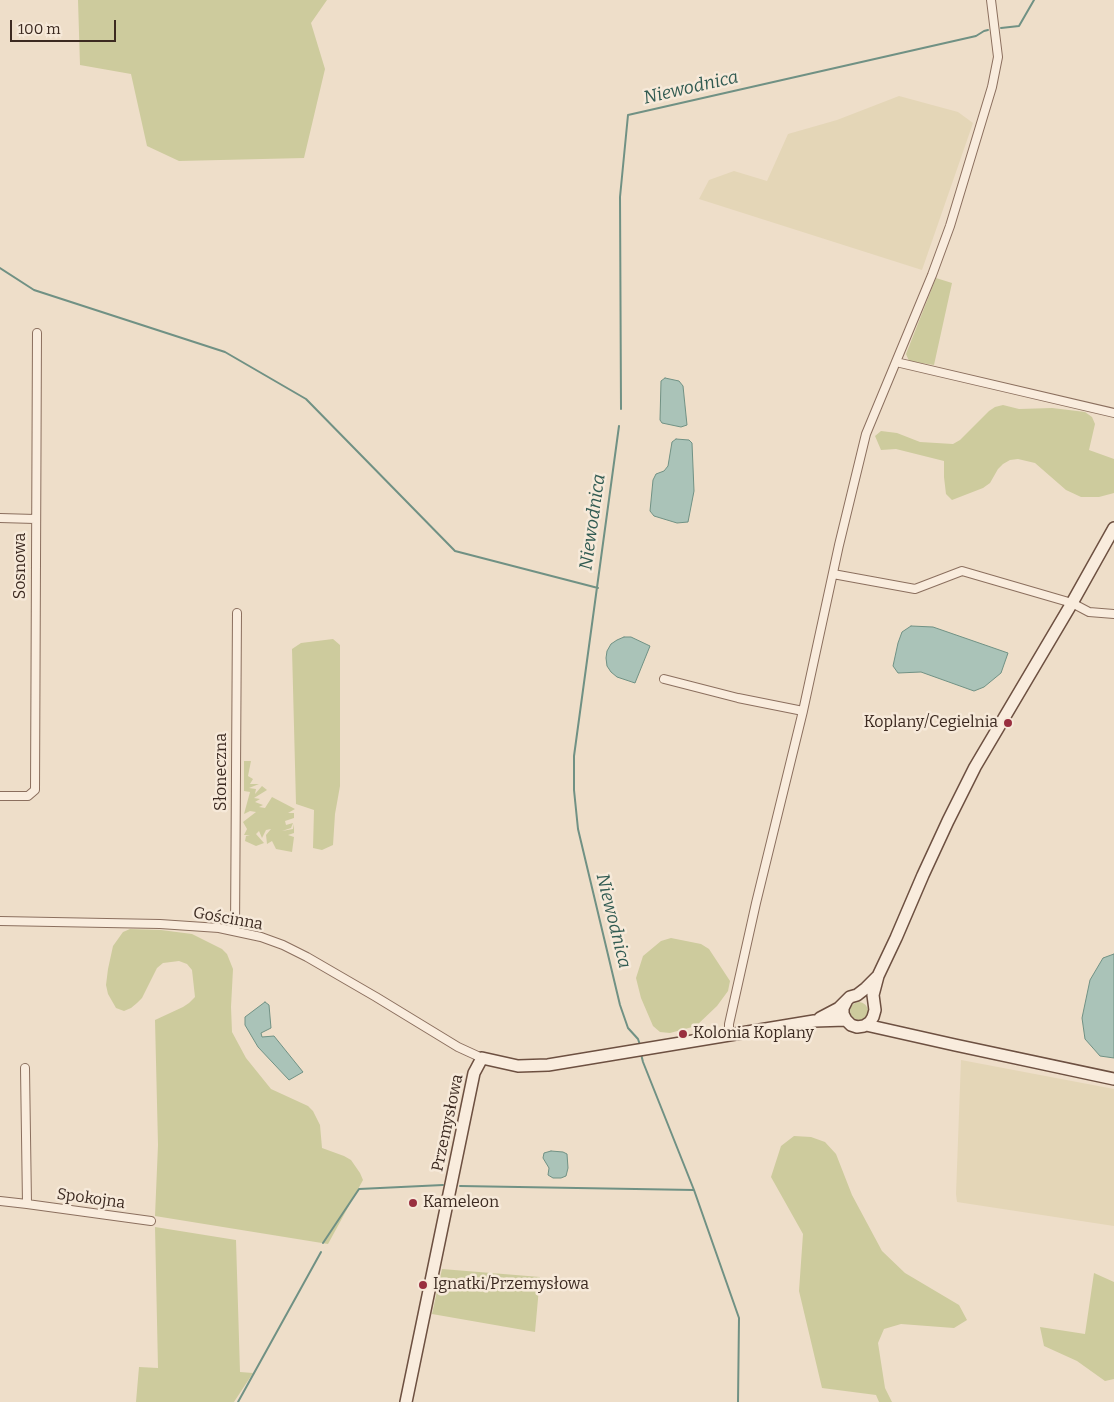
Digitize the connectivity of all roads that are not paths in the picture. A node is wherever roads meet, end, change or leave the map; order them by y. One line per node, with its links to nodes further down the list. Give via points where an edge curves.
1 (991, 0): 3 (street, via 998,58 992,86 950,226)
2 (37, 333): 6 (street, Sosnowa)
3 (896, 362): 4 (street); 8 (street, via 866,434)
4 (1114, 413)
5 (0, 518): 6 (street)
6 (35, 519): 14 (street, Sosnowa, via 34,790 28,796)
7 (1114, 528): 9 (street)
8 (833, 574): 9 (street, via 915,589 962,571); 13 (street)
9 (1072, 603): 11 (street, via 1089,612); 17 (street, via 975,767)
10 (237, 613): 16 (street, Słoneczna)
11 (1114, 614)
12 (664, 678): 13 (street)
13 (803, 711): 25 (street, via 754,912)
14 (0, 796)
15 (0, 921): 16 (street, Gościnna, via 160,924)
16 (235, 931): 26 (street, Gościnna, via 261,937 307,957)
17 (878, 976): 18 (street); 20 (street, via 873,995)
18 (857, 995): 19 (street); 20 (street, via 869,999)
19 (846, 1002): 21 (street, via 843,1008); 22 (street)
20 (874, 1008): 23 (street, via 873,1017); 24 (street, via 881,1021)
21 (846, 1020): 22 (street); 23 (street, via 851,1025)
22 (814, 1021): 25 (street)
23 (866, 1024): 24 (street)
24 (899, 1033): 28 (street)
25 (729, 1035): 26 (street, via 548,1065 518,1066)
26 (482, 1058): 32 (street, Przemysłowa, via 474,1073)
27 (25, 1068): 30 (street)
28 (1114, 1079)
29 (0, 1201): 30 (street, Spokojna)
30 (27, 1204): 31 (street, Spokojna)
31 (151, 1221)
32 (406, 1402)

